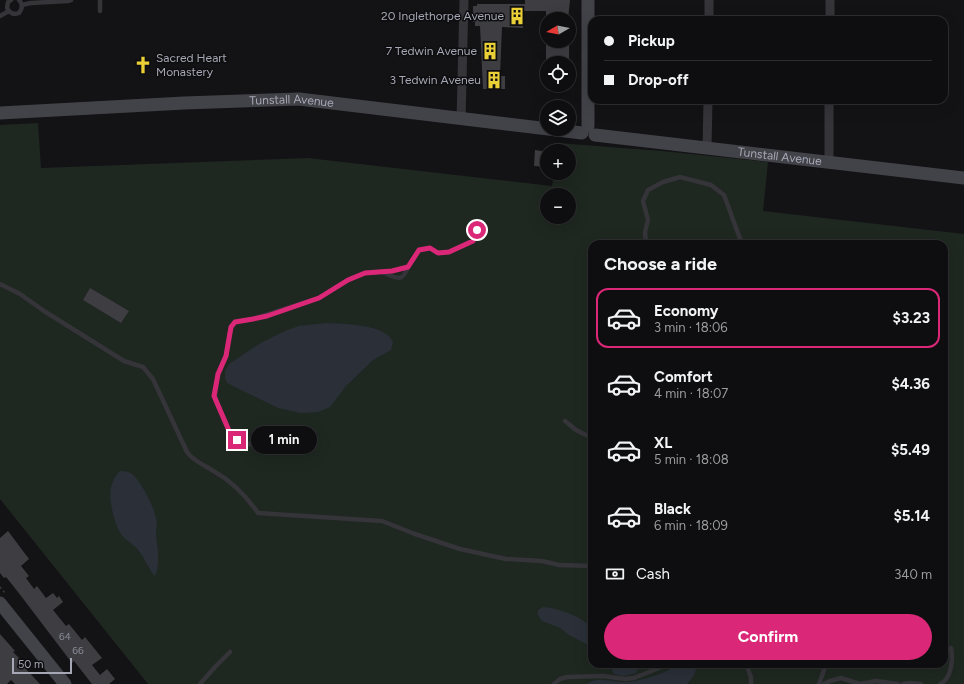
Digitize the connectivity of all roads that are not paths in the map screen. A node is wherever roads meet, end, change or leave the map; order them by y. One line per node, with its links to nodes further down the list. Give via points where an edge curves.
1 (11, 0): 10 (lane, via 7,5)
2 (19, 0): 9 (lane)
3 (71, 0): 9 (lane)
4 (100, 0): 11 (lane)
5 (464, 0): 18 (street)
6 (588, 0): 19 (street)
7 (709, 0): 13 (street)
8 (830, 0): 14 (street)
9 (22, 5): 10 (lane, via 19,13 13,14)
10 (8, 11): 12 (lane)
11 (100, 11)
12 (0, 16)
13 (709, 16)
14 (830, 16)
15 (708, 104): 20 (street)
16 (829, 104): 21 (street)
17 (0, 113): 18 (street, Tunstall Avenue, via 282,99)
18 (461, 120): 19 (street, Tunstall Avenue)
19 (588, 132): 20 (street, Tunstall Avenue)
20 (707, 148): 21 (street, Tunstall Avenue)
21 (829, 162): 22 (street, Tunstall Avenue)
22 (964, 178)
23 (477, 230): 26 (lane, via 473,241 449,252 438,253 430,248 419,250)
24 (646, 240): 25 (lane, via 648,220 643,200 648,190 680,177 711,185 724,195)
25 (740, 240)
26 (408, 267): 27 (lane); 27 (lane, via 402,278)
27 (383, 272): 31 (lane, via 365,273 319,298 260,318 235,322 231,327 226,356 218,374 214,396 230,433 237,440 262,448)
28 (0, 284): 32 (lane, via 20,294 124,361 144,367 153,379 192,459 216,472 240,490 258,513 382,521 460,549 506,559)
29 (565, 422): 30 (lane)
30 (588, 436)
31 (290, 452)
32 (588, 566)
33 (0, 603): 39 (street)
34 (950, 648): 48 (lane, via 952,656 949,673 946,680)
35 (230, 652): 40 (lane)
36 (659, 668): 41 (lane, via 634,678 567,677)
37 (747, 668): 42 (lane)
38 (824, 668): 43 (lane)
39 (65, 684)
40 (200, 684)
41 (554, 684)
42 (751, 684)
43 (820, 684)
44 (824, 684): 45 (lane, via 841,678 860,684 876,681)
45 (898, 684)
46 (903, 684): 47 (lane)
47 (921, 684)
48 (940, 684)

